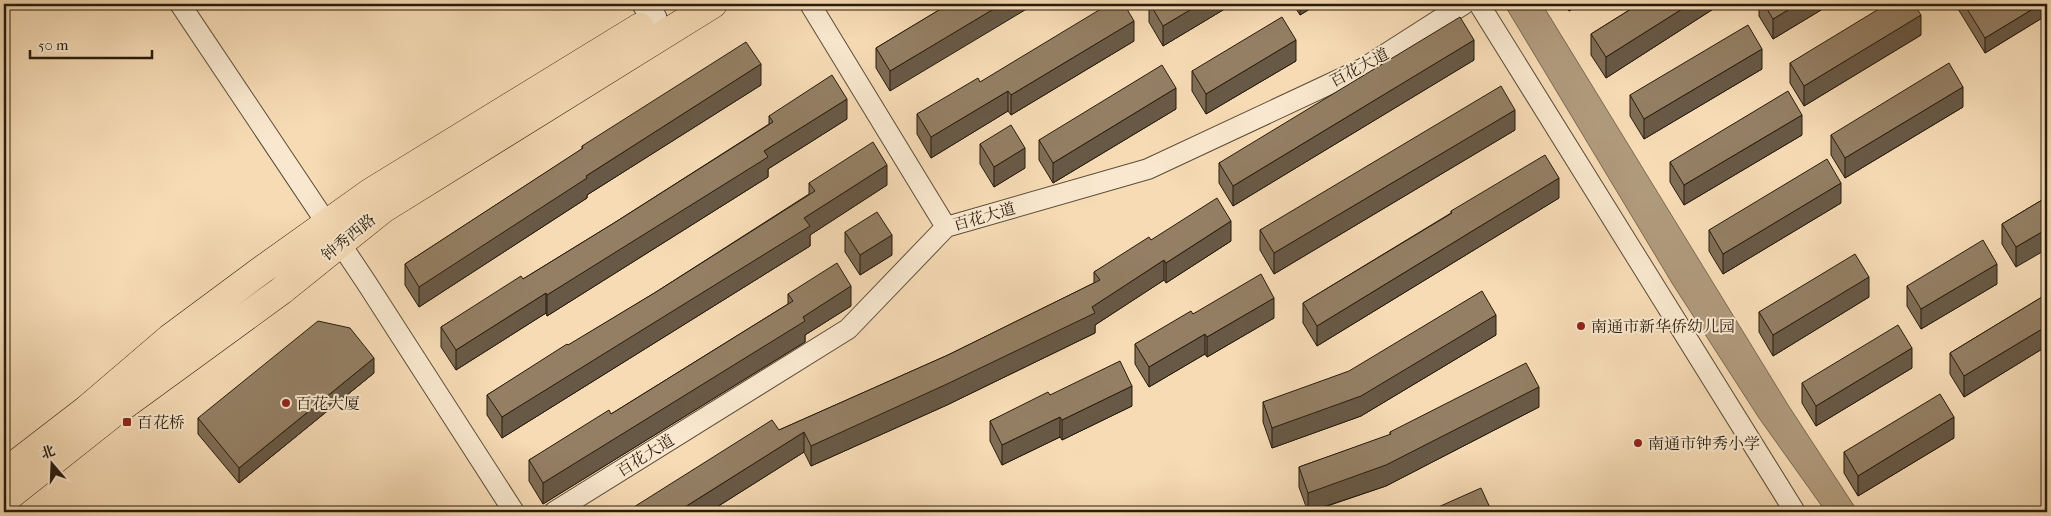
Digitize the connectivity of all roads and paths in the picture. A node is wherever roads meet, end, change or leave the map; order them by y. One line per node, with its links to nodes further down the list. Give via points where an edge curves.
1 (180, 4): 9 (street)
2 (677, 4): 7 (main road, 钟秀西路)
3 (713, 4): 9 (main road, 钟秀西路, via 383,209)
4 (810, 4): 8 (street)
5 (1464, 4): 8 (street, 百花大道, via 1364,68 1148,169)
6 (1479, 4): 17 (street)
7 (649, 11): 9 (main road, 钟秀西路, via 372,192)
8 (946, 228): 16 (street, 百花大道, via 848,328)
9 (333, 234): 10 (main road, 钟秀西路, via 170,338); 15 (street)
10 (63, 440): 11 (main road); 12 (main road, 钟秀西路); 13 (main road, 钟秀西路); 14 (main road)
11 (4, 458)
12 (4, 473)
13 (4, 500)
14 (14, 512)
15 (514, 512)
16 (554, 512)
17 (1795, 512)

